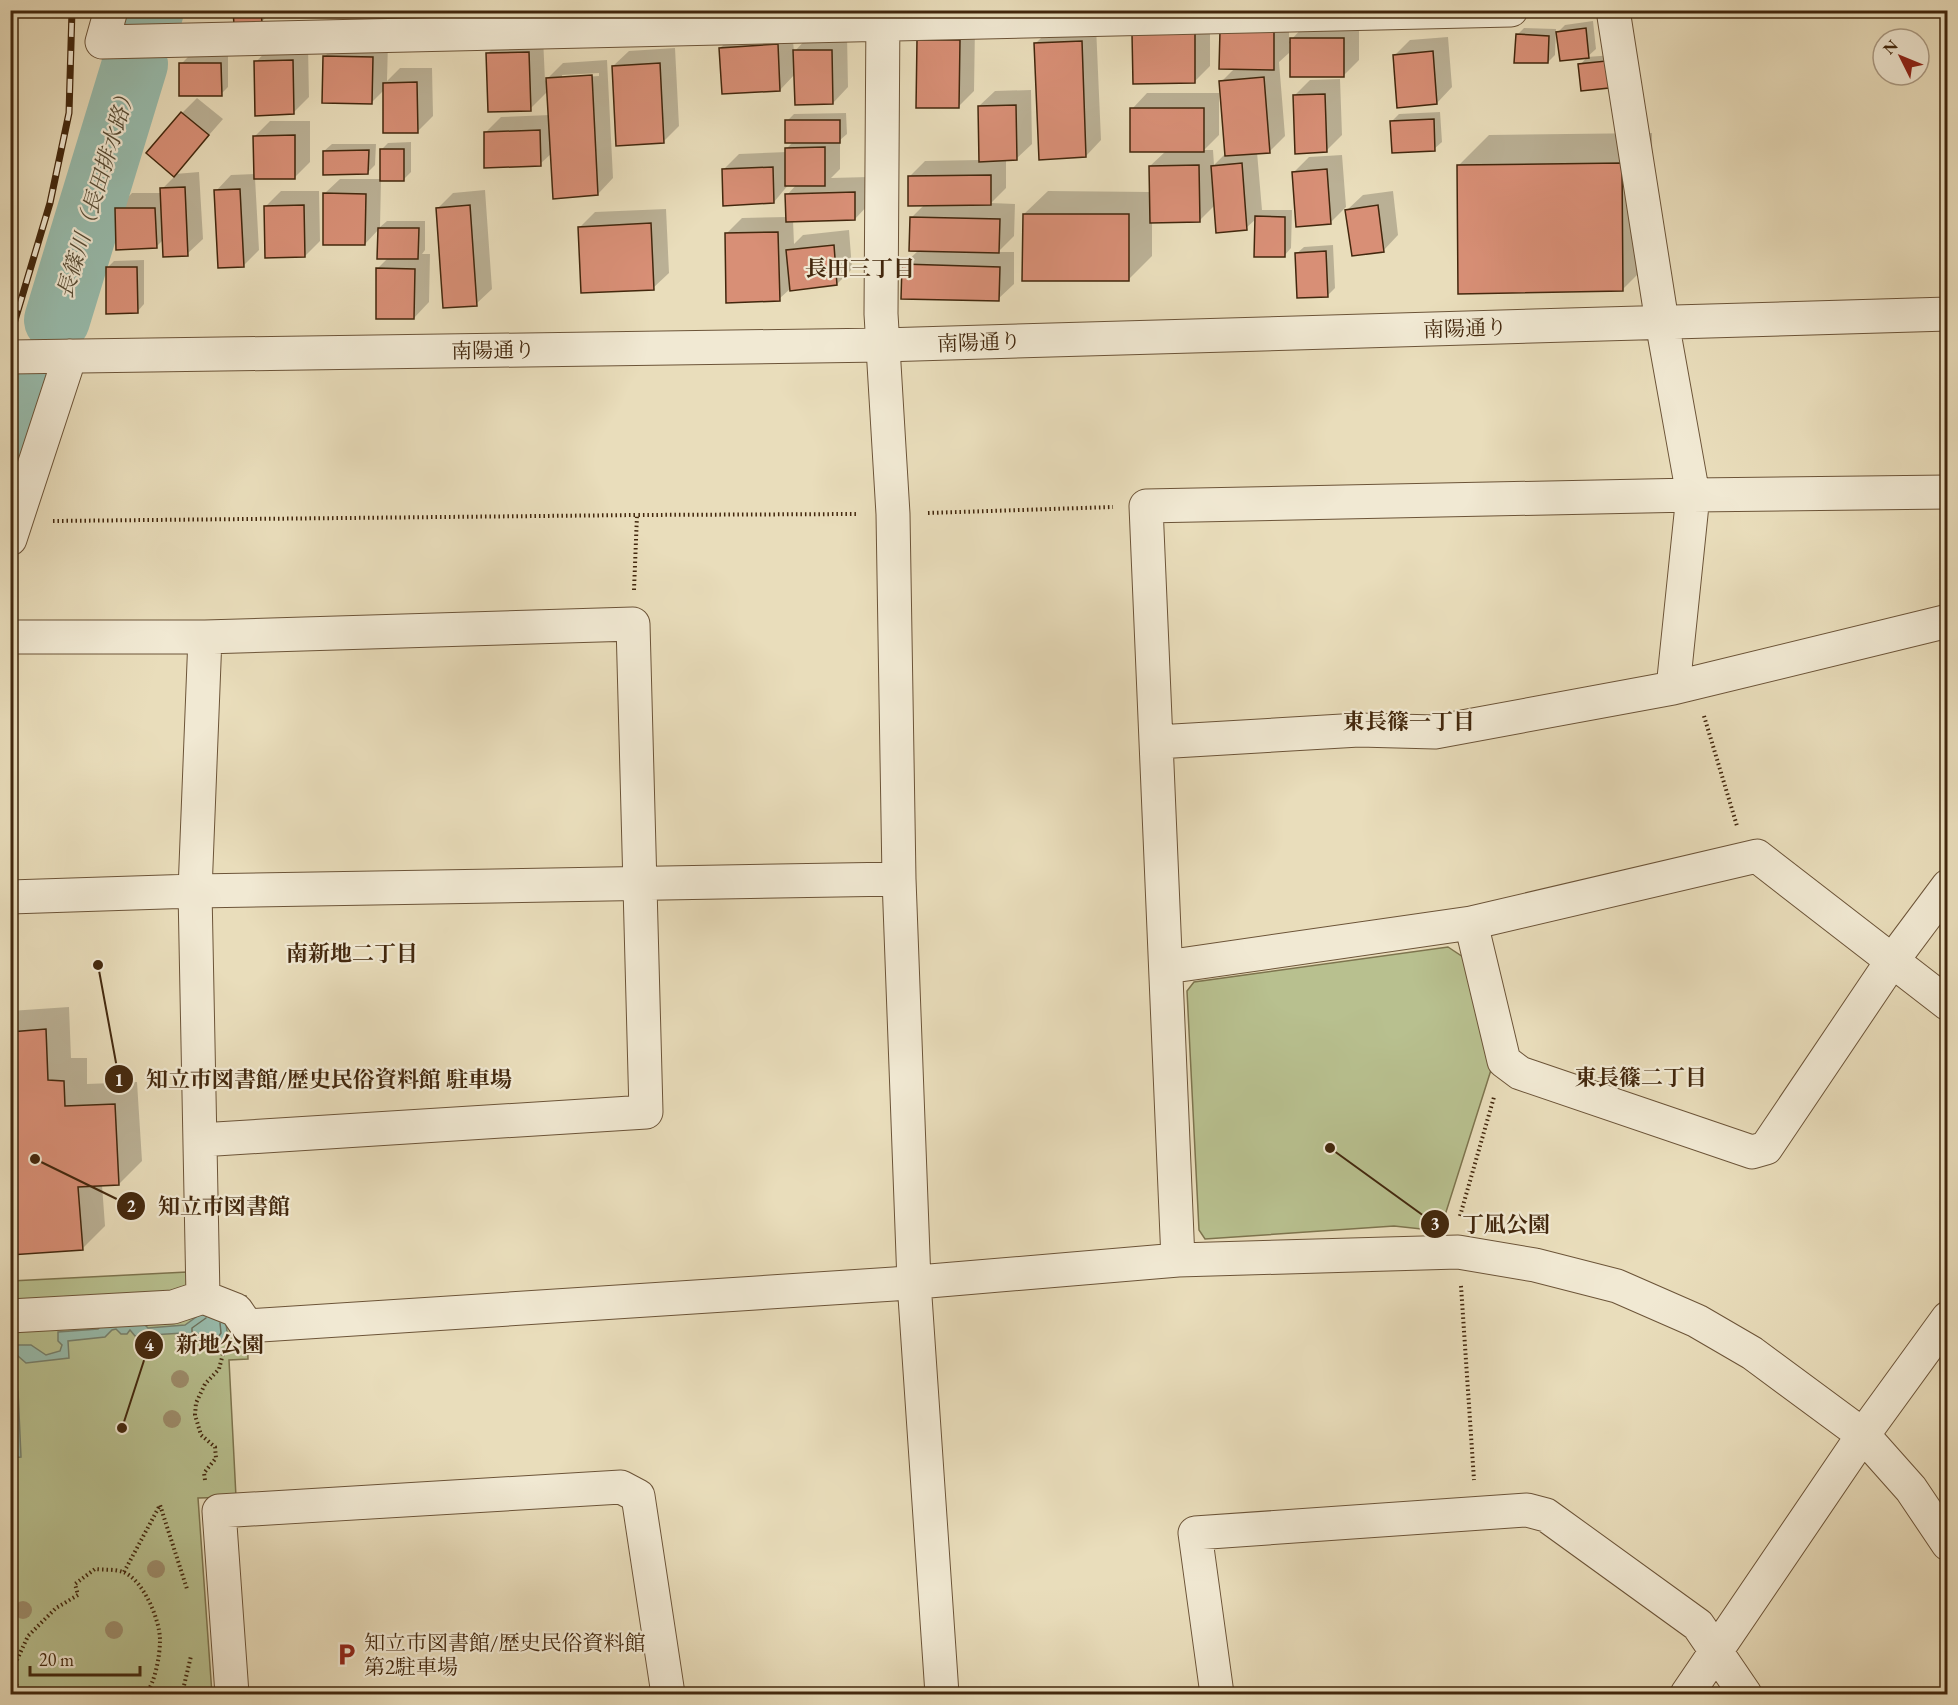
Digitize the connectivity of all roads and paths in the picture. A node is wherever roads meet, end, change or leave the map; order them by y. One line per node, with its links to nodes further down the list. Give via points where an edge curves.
1 (111, 10): 4 (street, via 102,42)
2 (1511, 10): 4 (street)
3 (1613, 10): 6 (street)
4 (883, 18): 7 (street)
5 (1947, 314): 6 (street, 南陽通り)
6 (1662, 322): 7 (street, 南陽通り); 11 (street)
7 (882, 345): 8 (street, 南陽通り); 13 (street)
8 (70, 356): 9 (street, 南陽通り); 15 (street)
9 (10, 357)
10 (1947, 492): 11 (street)
11 (1693, 495): 12 (street); 20 (street)
12 (1146, 506): 13 (path); 21 (street)
13 (893, 514): 14 (path); 23 (street)
14 (637, 515): 15 (path); 17 (path)
15 (13, 530)
16 (1947, 621): 20 (street)
17 (633, 624): 19 (street); 24 (street)
18 (10, 637): 19 (street)
19 (205, 637): 26 (street)
20 (1683, 685): 21 (street, via 1435,732 1359,730); 22 (path)
21 (1157, 742): 30 (street)
22 (1747, 858): 28 (street); 29 (street, via 1756,856)
23 (899, 879): 24 (street); 36 (street)
24 (641, 883): 26 (street); 33 (street, via 646,1112)
25 (1947, 886): 29 (street)
26 (195, 891): 27 (street); 33 (street)
27 (10, 897)
28 (1471, 923): 30 (street); 32 (street)
29 (1892, 961): 31 (street); 32 (street, via 1766,1148 1752,1152 1520,1072)
30 (1166, 967): 35 (street)
31 (1947, 1004)
32 (1504, 1061): 34 (path, via 1458,1222)
33 (200, 1140): 37 (street)
34 (1458, 1252): 35 (street); 41 (street, via 1535,1265 1617,1286 1697,1321 1752,1353); 43 (path)
35 (1178, 1260): 36 (street)
36 (915, 1282): 40 (street); 55 (street)
37 (204, 1297): 38 (street, via 173,1307); 40 (street, via 236,1310)
38 (10, 1317)
39 (1947, 1318): 41 (street)
40 (247, 1326): 42 (path, via 236,1344 222,1352 219,1369 205,1384 196,1403 201,1435 215,1447 216,1458 204,1479 217,1492)
41 (1863, 1435): 44 (street, via 1911,1489); 48 (street)
42 (219, 1511): 53 (street); 54 (street, via 621,1487 638,1496)
43 (1476, 1513): 48 (street, via 1527,1510 1546,1515 1698,1625); 56 (street, via 1195,1533)
44 (1947, 1544)
45 (124, 1572): 46 (path, via 160,1505); 49 (path, via 95,1569 75,1584 78,1595 56,1608 28,1636); 51 (path, via 140,1586 153,1611 160,1640 153,1685)
46 (188, 1590)
47 (191, 1647): 52 (path)
48 (1715, 1653): 57 (street); 58 (street)
49 (12, 1680): 50 (path)
50 (21, 1695)
51 (146, 1695)
52 (182, 1695)
53 (232, 1695)
54 (668, 1695)
55 (942, 1695)
56 (1217, 1695)
57 (1687, 1695)
58 (1745, 1695)

